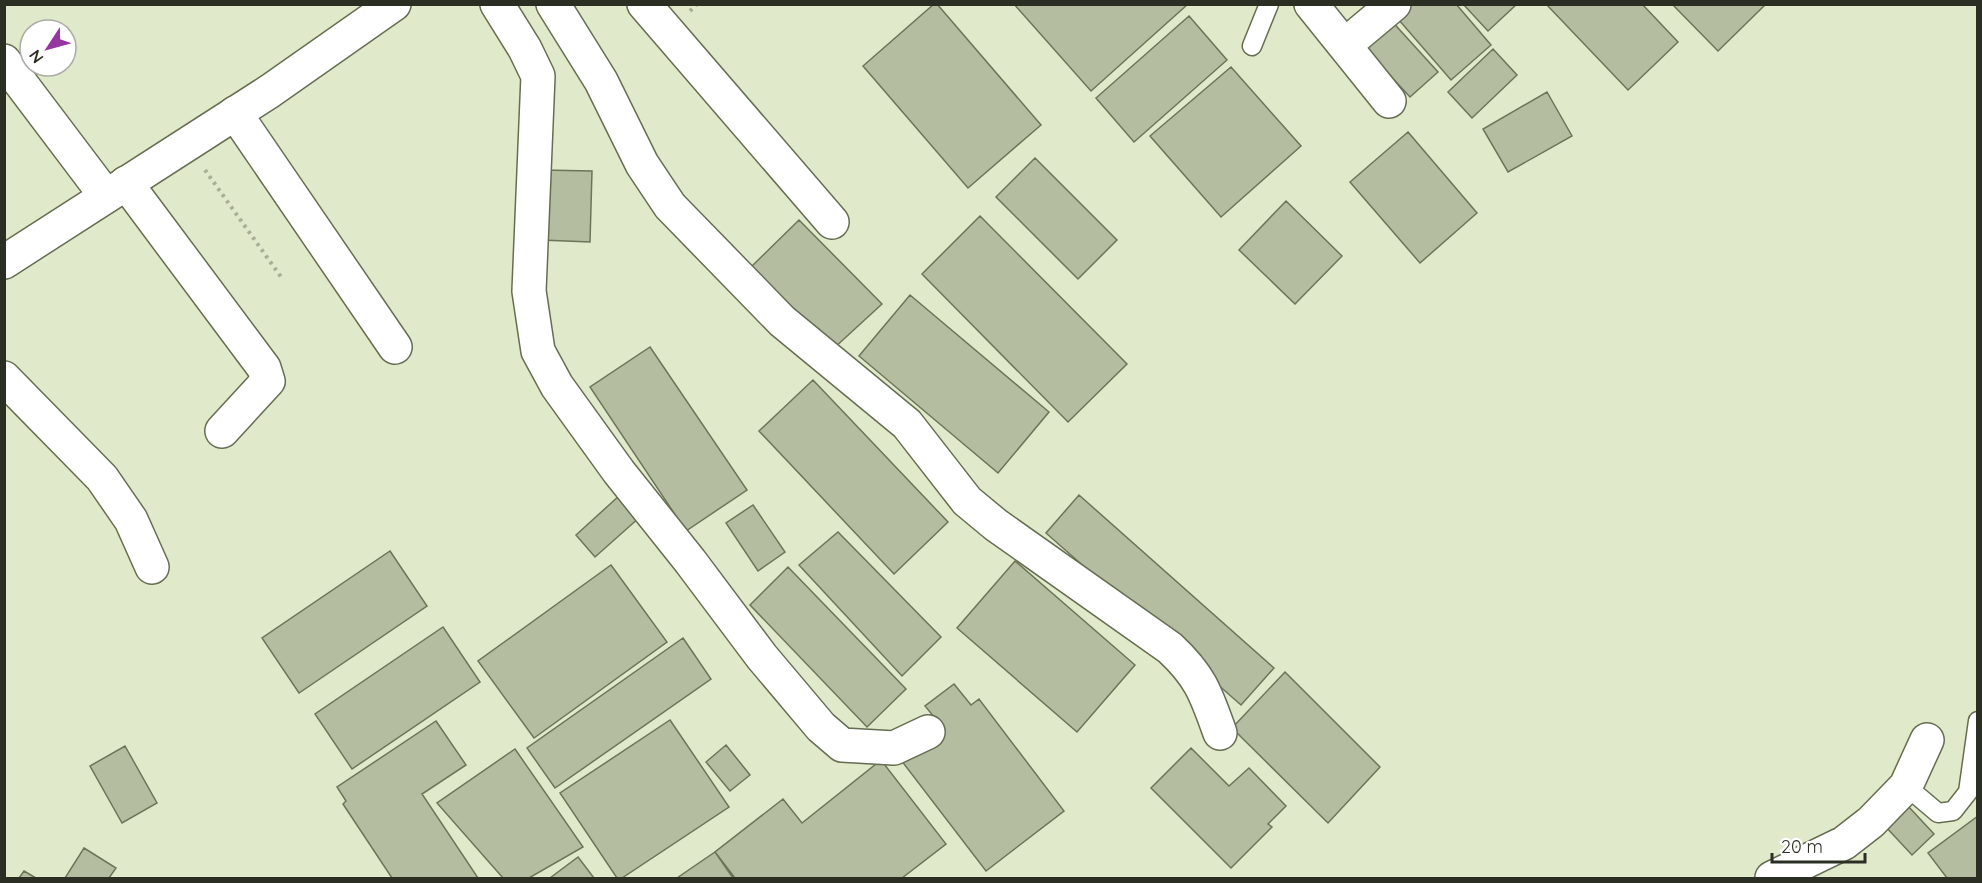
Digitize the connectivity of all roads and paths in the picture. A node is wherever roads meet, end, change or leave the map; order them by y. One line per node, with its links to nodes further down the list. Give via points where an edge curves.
1 (394, 4): 12 (street)
2 (497, 4): 23 (street, via 538,76 529,291 538,351 557,386 762,657 821,727 842,745 894,748)
3 (553, 4): 24 (street, via 602,81 642,164 670,206 782,321 907,424 968,501 1183,660 1203,687)
4 (644, 4): 15 (street)
5 (1269, 4): 9 (lane)
6 (1311, 4): 8 (street)
7 (1394, 4): 8 (street)
8 (1345, 45): 11 (street)
9 (1252, 46)
10 (4, 61): 14 (street)
11 (1389, 101)
12 (235, 113): 13 (street); 18 (street)
13 (186, 144): 14 (street); 17 (path)
14 (116, 189): 16 (street); 20 (street, via 264,368 268,381)
15 (832, 222)
16 (4, 262)
17 (281, 277)
18 (395, 347)
19 (4, 378): 21 (street, via 102,478 131,520)
20 (222, 431)
21 (152, 567)
22 (1977, 721): 26 (lane, via 1968,792 1953,811 1938,813)
23 (928, 732)
24 (1220, 733)
25 (1927, 740): 26 (street)
26 (1906, 786): 27 (street, via 1844,843)
27 (1772, 879)

